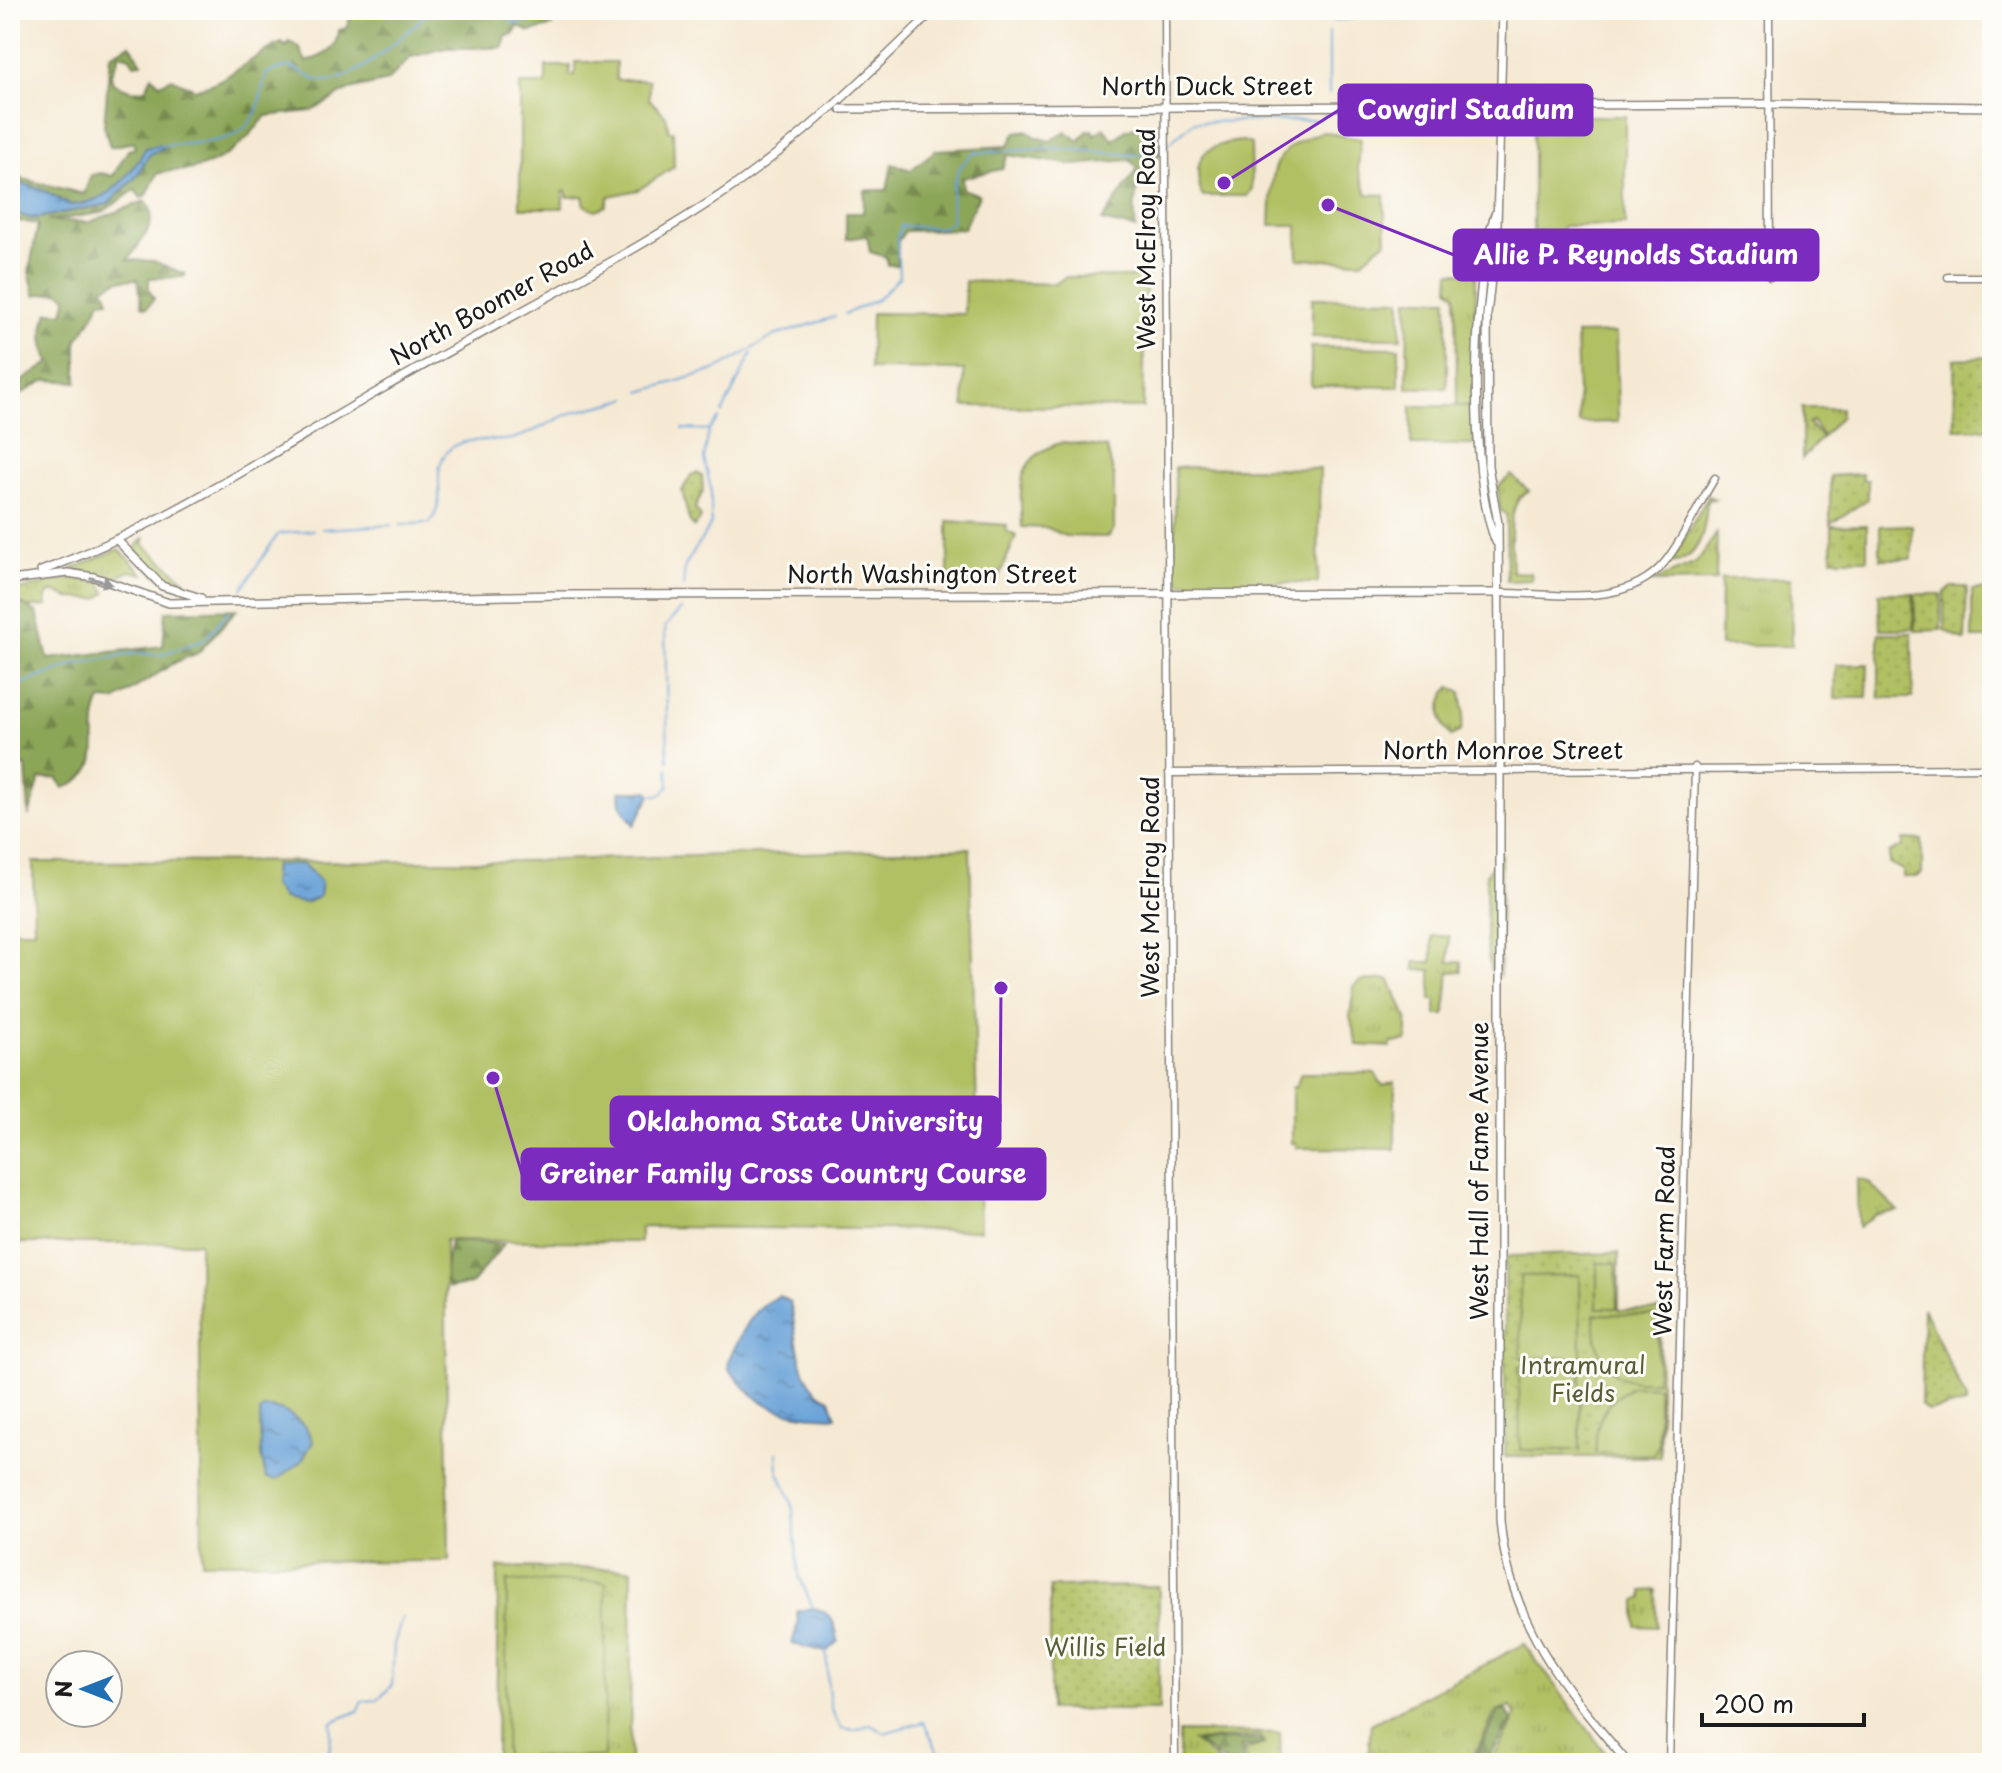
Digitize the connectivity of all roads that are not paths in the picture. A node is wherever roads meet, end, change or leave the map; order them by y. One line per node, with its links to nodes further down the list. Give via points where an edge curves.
1 (934, 10): 14 (main road, North Boomer Road, via 839,105 719,195)
2 (1165, 10): 7 (street, West McElroy Road)
3 (1503, 10): 6 (main road, West Hall of Fame Avenue)
4 (1769, 10): 5 (street)
5 (1769, 104): 6 (main road, North Duck Street); 8 (main road, North Duck Street); 10 (street)
6 (1498, 106): 7 (main road, North Duck Street); 20 (main road, West Hall of Fame Avenue, via 1497,208 1477,315 1481,466 1496,542)
7 (1165, 107): 9 (main road, North Duck Street); 19 (street, West McElroy Road)
8 (1992, 107)
9 (841, 109)
10 (1770, 277)
11 (1948, 277): 12 (street)
12 (1992, 277)
13 (1715, 478): 20 (street, North Washington Street, via 1664,563 1624,590)
14 (139, 531): 15 (main road, North Boomer Road); 16 (main road)
15 (118, 541): 16 (main road, North Washington Street); 17 (main road, North Boomer Road)
16 (133, 556): 21 (main road, North Washington Street, via 162,586)
17 (31, 575): 18 (main road, North Washington Street); 21 (main road, North Washington Street, one-way to 21, via 94,577 169,603)
18 (10, 580)
19 (1168, 593): 20 (main road, North Washington Street); 21 (main road, North Washington Street); 25 (street, West McElroy Road)
20 (1498, 593): 24 (main road, West Hall of Fame Avenue)
21 (211, 600)
22 (1695, 767): 23 (street, North Monroe Street); 24 (street, North Monroe Street); 28 (street, West Farm Road)
23 (1992, 768)
24 (1500, 769): 25 (street, North Monroe Street); 27 (main road, West Hall of Fame Avenue, via 1501,1539 1507,1575 1532,1638)
25 (1169, 773): 26 (street, West McElroy Road)
26 (1175, 1763)
27 (1628, 1763)
28 (1669, 1763)

